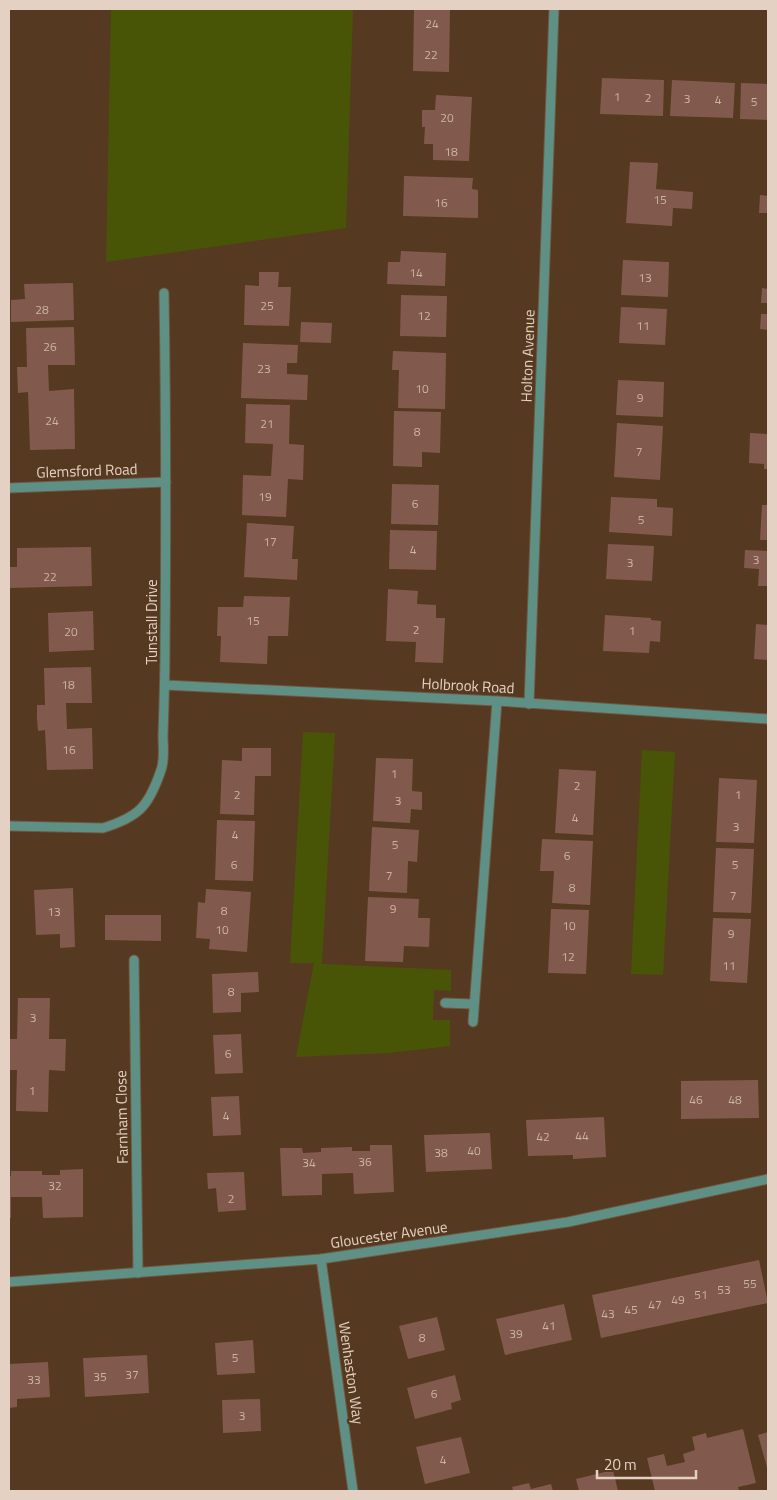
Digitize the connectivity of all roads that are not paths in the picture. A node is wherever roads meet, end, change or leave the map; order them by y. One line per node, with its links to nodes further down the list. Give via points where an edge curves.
1 (554, 9): 7 (street, Holton Avenue)
2 (164, 293): 3 (street, Tunstall Drive)
3 (166, 482): 4 (street, Glemsford Road); 5 (street, Tunstall Drive)
4 (9, 488)
5 (165, 685): 6 (street, Holbrook Road); 9 (street, Tunstall Drive, via 162,768 144,806 130,818 103,828)
6 (497, 701): 7 (street, Holbrook Road); 12 (street)
7 (529, 704): 8 (street, Holbrook Road)
8 (768, 719)
9 (9, 826)
10 (134, 960): 16 (street, Farnham Close)
11 (445, 1003): 12 (street)
12 (473, 1004): 13 (street)
13 (473, 1022)
14 (768, 1178): 15 (street, Gloucester Avenue, via 568,1222)
15 (321, 1259): 16 (street, Gloucester Avenue); 18 (street, Wenhaston Way)
16 (138, 1273): 17 (street, Gloucester Avenue)
17 (9, 1282)
18 (353, 1491)

